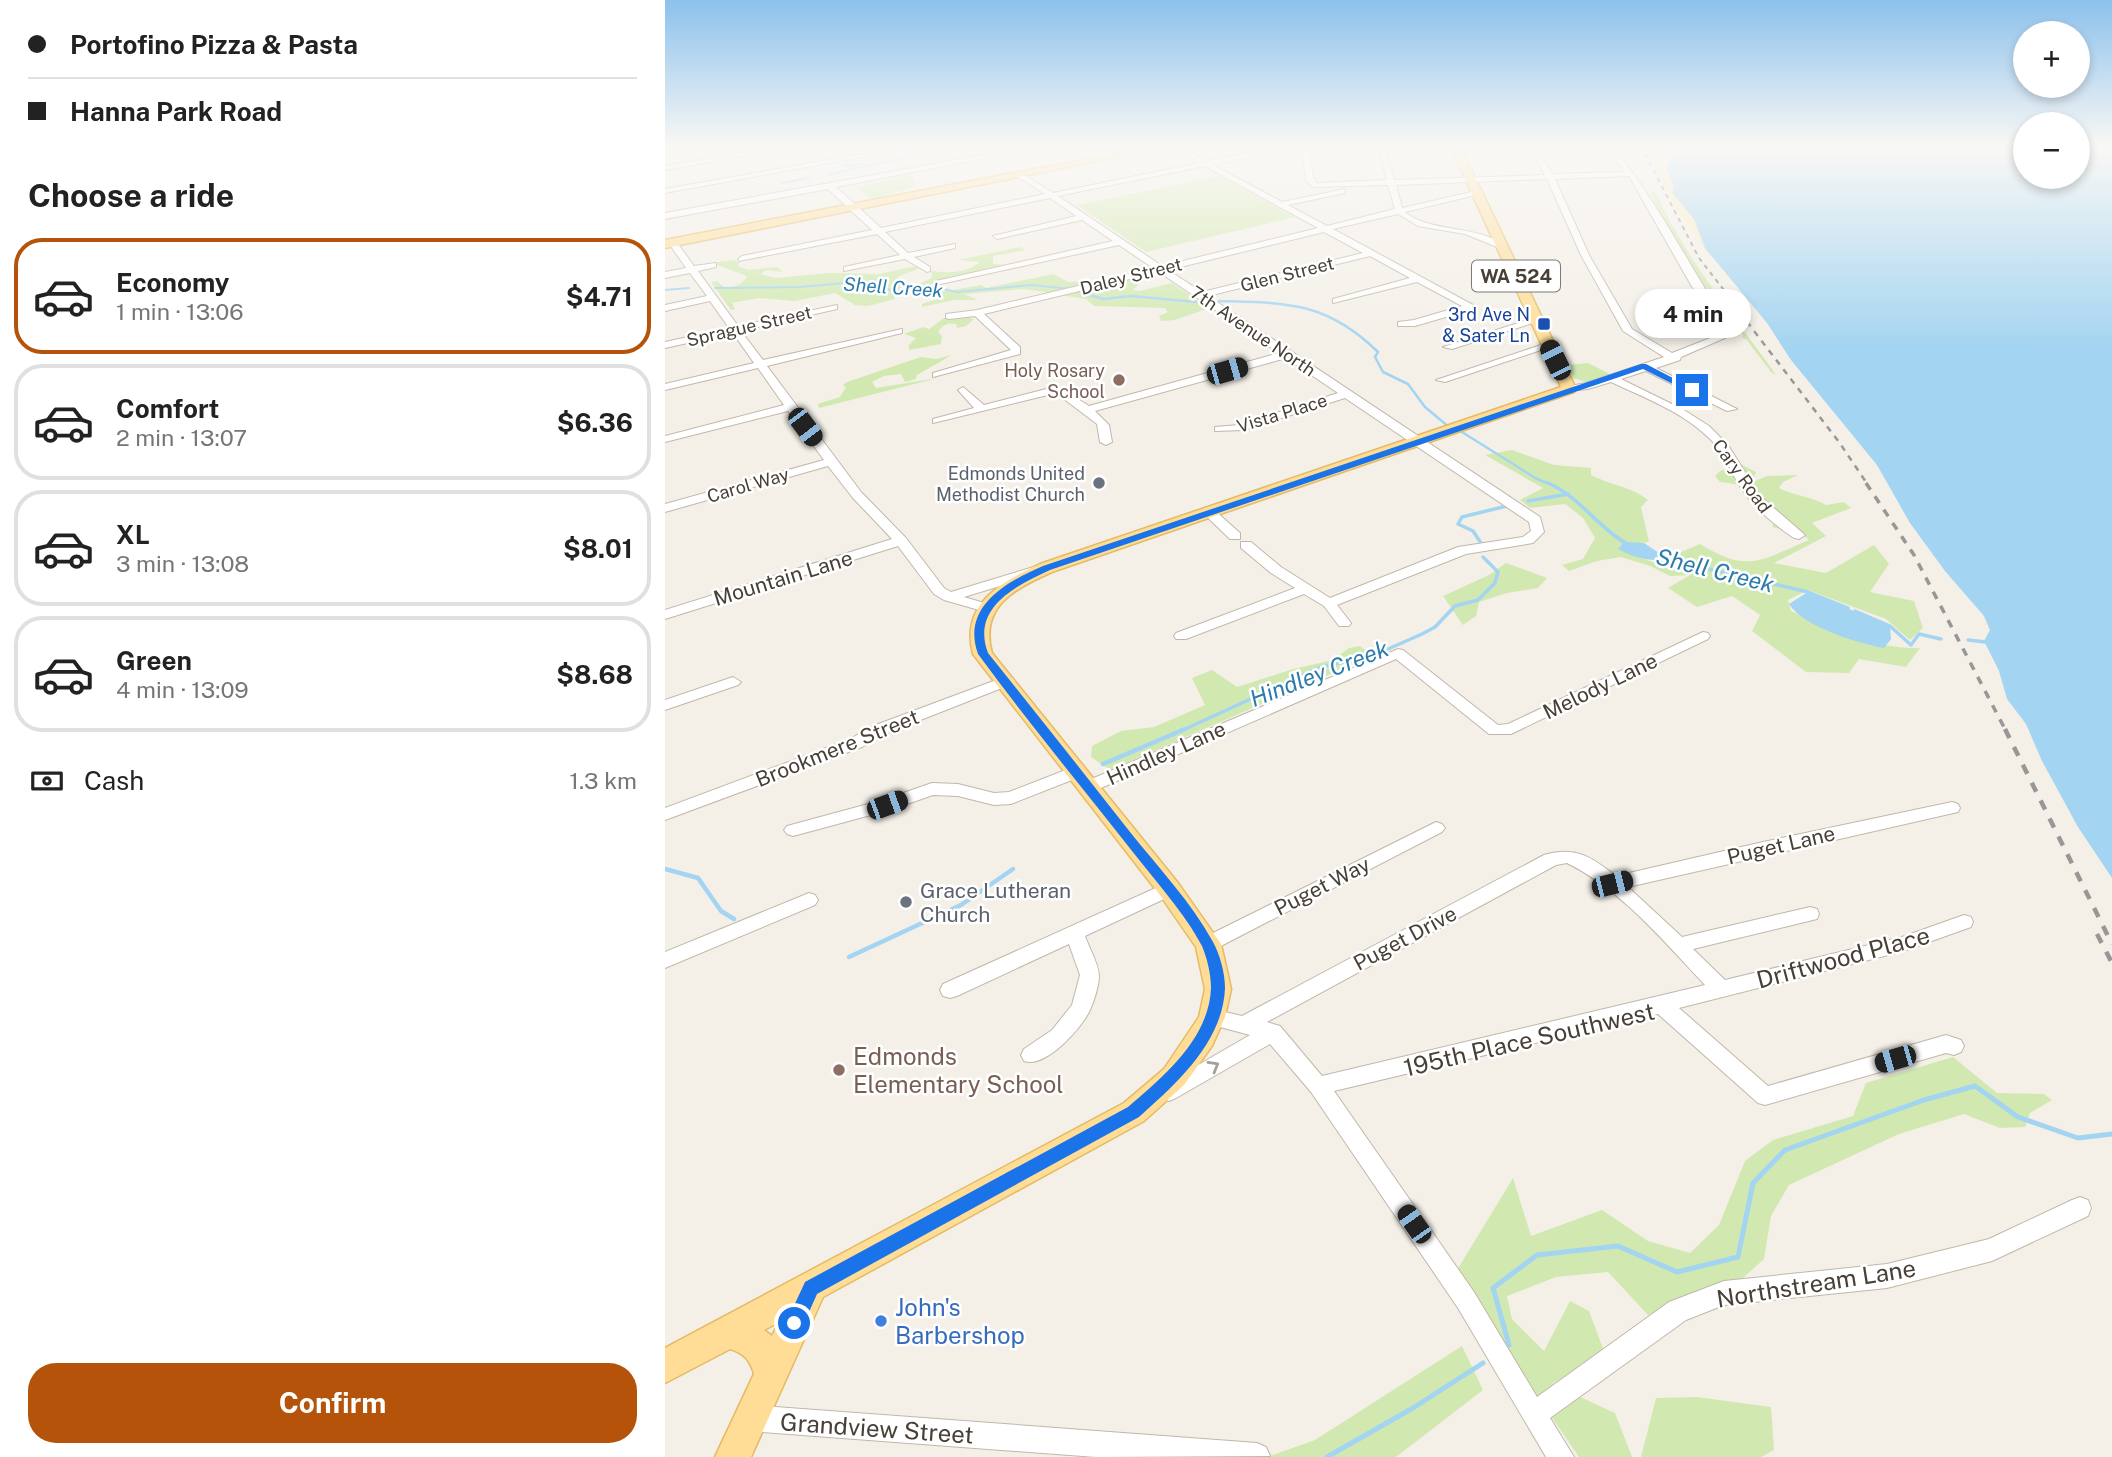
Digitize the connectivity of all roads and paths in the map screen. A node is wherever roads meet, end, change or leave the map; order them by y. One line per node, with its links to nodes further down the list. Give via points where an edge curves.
1 (814, 214): 15 (main road)
2 (860, 214): 13 (street)
3 (960, 214): 13 (street)
4 (1079, 214): 11 (street, 7th Avenue North)
5 (1300, 214): 12 (street)
6 (1383, 214): 12 (street, Daley Street)
7 (1403, 214): 18 (street, via 1418,223 1468,232)
8 (1487, 214): 18 (main road, WA 524)
9 (1567, 214): 45 (street, via 1628,331)
10 (1654, 214): 45 (street, via 1728,336)
11 (1083, 217): 14 (street); 16 (street, 7th Avenue North)
12 (1325, 228): 19 (street); 23 (street, Daley Street)
13 (878, 231): 20 (street); 21 (street)
14 (997, 236)
15 (667, 240): 24 (street)
16 (1119, 242): 23 (street, 7th Avenue North); 29 (street)
17 (952, 246): 20 (street)
18 (1501, 246): 37 (main road, WA 524)
19 (1372, 253): 28 (street); 30 (street, Glen Street)
20 (906, 256): 25 (street); 26 (street)
21 (742, 259)
22 (713, 265): 24 (street)
23 (1160, 268): 30 (street, 7th Avenue North); 35 (street, Daley Street)
24 (692, 269): 27 (street); 31 (street)
25 (847, 269)
26 (927, 269)
27 (665, 275)
28 (1417, 279): 32 (street); 38 (street, via 1470,307)
29 (939, 283)
30 (1202, 295): 44 (street, 7th Avenue North)
31 (713, 298): 34 (street); 39 (street)
32 (1336, 301)
33 (834, 307): 39 (street, Sprague Street)
34 (665, 308)
35 (977, 313): 36 (street, Daley Street); 48 (street, via 1016,352)
36 (949, 316)
37 (1537, 320): 42 (main road, WA 524); 43 (street)
38 (1402, 324)
39 (735, 329): 41 (street, Sprague Street); 46 (street)
40 (898, 331): 46 (street)
41 (665, 345)
42 (1548, 346): 50 (street); 52 (main road, WA 524)
43 (1448, 347)
44 (1287, 354): 54 (street, 7th Avenue North); 58 (street)
45 (1671, 356): 47 (street)
46 (761, 363): 51 (street); 55 (street)
47 (1644, 366): 49 (street); 57 (street)
48 (937, 375)
49 (1611, 378): 52 (street); 67 (street, Cary Road, via 1702,426 1716,438 1776,521)
50 (1441, 380)
51 (665, 387)
52 (1569, 389): 63 (main road)
53 (963, 390): 56 (street)
54 (1345, 394): 60 (street, Vista Place, via 1253,424); 63 (street, 7th Avenue North)
55 (791, 407): 61 (street); 64 (street)
56 (981, 408): 58 (street, via 1058,389); 59 (street)
57 (1731, 409)
58 (1088, 410): 62 (street, via 1103,424)
59 (937, 421)
60 (1219, 429)
61 (665, 439)
62 (1106, 442)
63 (1415, 442): 66 (main road); 72 (street, 7th Avenue North, via 1526,512 1535,520 1538,532 1512,544 1463,550)
64 (831, 462): 65 (street, Carol Way); 68 (street)
65 (665, 508)
66 (1209, 512): 69 (main road); 70 (street)
67 (1799, 535)
68 (901, 541): 71 (street, via 939,591); 74 (street, Mountain Lane)
69 (1047, 568): 71 (street); 73 (main road, via 1014,584)
70 (1304, 589): 72 (street); 76 (street)
71 (949, 597): 73 (street)
72 (1329, 603): 75 (street)
73 (986, 608): 79 (main road, via 978,629 979,645)
74 (665, 615)
75 (1344, 623)
76 (1181, 636)
77 (1703, 636): 78 (street, Melody Lane, via 1511,729 1495,730)
78 (1398, 653): 82 (street, Hindley Lane)
79 (1007, 681): 82 (main road); 84 (street, Brookmere Street, via 856,743)
80 (733, 682): 81 (street)
81 (665, 705)
82 (1082, 780): 86 (street, Hindley Lane, via 1011,798 932,789); 88 (main road)
83 (1952, 808): 87 (street, Puget Lane)
84 (666, 812)
85 (1436, 828): 93 (street, Puget Way)
86 (793, 830)
87 (1612, 884): 94 (street); 100 (street, Puget Drive, via 1567,855 1550,860)
88 (1169, 889): 92 (street); 93 (main road)
89 (809, 900): 95 (street)
90 (1809, 914): 94 (street)
91 (1964, 922): 96 (street, Driftwood Place, via 1904,944)
92 (1074, 933): 97 (street); 103 (street, via 1090,975 1081,1007 1059,1037)
93 (1208, 944): 99 (main road, via 1218,989)
94 (1677, 945): 96 (street)
95 (665, 960)
96 (1721, 989): 98 (street, Driftwood Place)
97 (950, 990)
98 (1661, 1005): 102 (street, 195th Place Southwest, via 1765,1096 1946,1044); 104 (street, 195th Place Southwest)
99 (1212, 1017): 100 (street); 105 (main road, via 1174,1077)
100 (1244, 1025): 101 (street)
101 (1273, 1032): 104 (street); 105 (street, one-way to 101)
102 (1954, 1046)
103 (1031, 1055)
104 (1318, 1086): 111 (street, via 1466,1300)
105 (1134, 1112): 107 (main road)
106 (2080, 1208): 111 (street, Northstream Lane, via 1992,1250 1887,1276 1724,1293 1678,1311)
107 (811, 1288): 108 (main road); 110 (main road)
108 (729, 1332): 109 (main road); 110 (main road, via 756,1342 764,1350)
109 (665, 1366)
110 (771, 1373): 112 (main road)
111 (1533, 1415): 115 (street)
112 (749, 1418): 113 (street, Grandview Street); 114 (main road)
113 (1240, 1456)
114 (733, 1457)
115 (1561, 1457)

